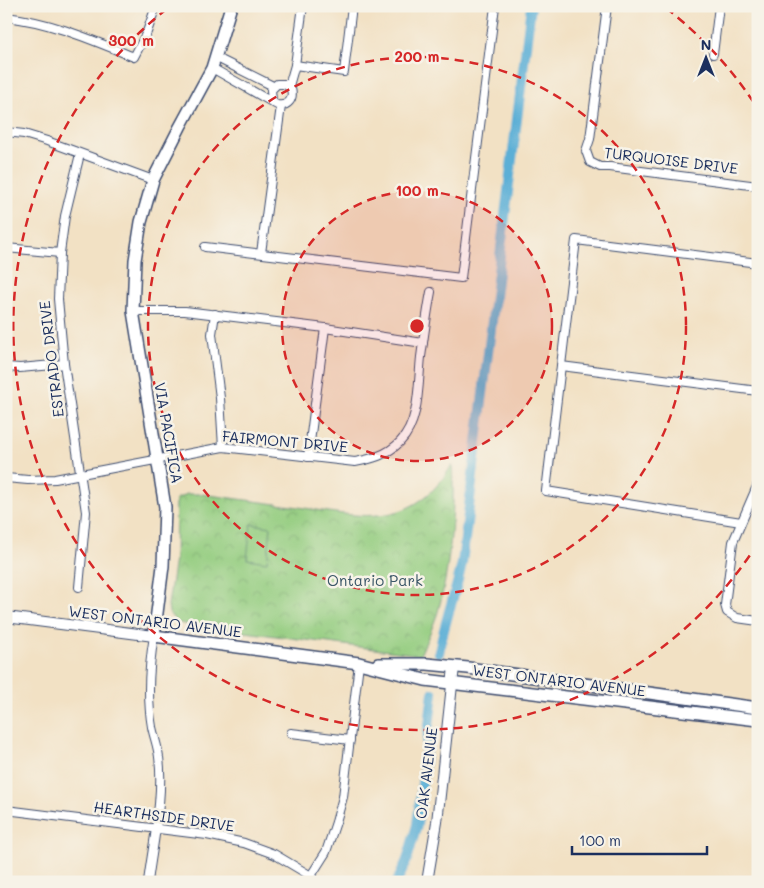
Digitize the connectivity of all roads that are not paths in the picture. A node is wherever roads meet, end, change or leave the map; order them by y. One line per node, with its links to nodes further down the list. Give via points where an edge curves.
1 (156, 6): 8 (street, via 134,57 73,32)
2 (231, 6): 10 (main road, VIA PACIFICA)
3 (303, 6): 11 (street)
4 (352, 6): 11 (street, via 344,72)
5 (495, 6): 23 (street, via 461,278)
6 (607, 6): 19 (street, TURQUOISE DRIVE, via 586,151 590,162 600,167)
7 (719, 6): 9 (street)
8 (6, 17)
9 (713, 54)
10 (214, 63): 12 (street); 14 (street); 18 (main road, VIA PACIFICA)
11 (295, 66): 13 (street)
12 (273, 86): 13 (street, via 281,83); 14 (street)
13 (288, 86): 15 (street, via 292,96)
14 (272, 100): 15 (street)
15 (281, 106): 23 (street)
16 (6, 132): 17 (street, via 24,134)
17 (80, 154): 18 (street); 22 (street, ESTRADO DRIVE)
18 (154, 180): 26 (main road, VIA PACIFICA, via 141,222 135,260)
19 (758, 186)
20 (205, 247): 23 (street)
21 (6, 248): 22 (street)
22 (60, 253): 30 (street, ESTRADO DRIVE, via 58,299)
23 (262, 253)
24 (758, 263): 31 (street, via 576,240)
25 (430, 292): 29 (street, FAIRMONT DRIVE)
26 (133, 311): 27 (street); 36 (main road, VIA PACIFICA)
27 (215, 314): 28 (street); 34 (street, via 212,334)
28 (325, 328): 29 (street); 35 (street)
29 (423, 343): 35 (street, FAIRMONT DRIVE, via 411,425 401,442 374,458 354,462)
30 (64, 364): 32 (street); 37 (street, ESTRADO DRIVE)
31 (561, 366): 33 (street); 40 (street, via 546,491)
32 (6, 367)
33 (758, 391)
34 (223, 447): 35 (street, FAIRMONT DRIVE); 36 (street, FAIRMONT DRIVE)
35 (308, 457)
36 (158, 460): 37 (street, FAIRMONT DRIVE); 44 (main road, VIA PACIFICA, via 165,507 163,566)
37 (81, 473): 38 (street, FAIRMONT DRIVE, via 55,479); 41 (street, ESTRADO DRIVE, via 86,512)
38 (6, 478)
39 (758, 484): 40 (street)
40 (741, 522): 43 (street, via 733,542 725,605 727,612 737,618)
41 (80, 587)
42 (6, 617): 44 (street, WEST ONTARIO AVENUE)
43 (758, 621)
44 (154, 636): 45 (main road, WEST ONTARIO AVENUE); 53 (street, VIA PACIFICA, via 150,655 150,706 152,729 160,756)
45 (359, 663): 46 (main road, WEST ONTARIO AVENUE); 47 (main road, WEST ONTARIO AVENUE); 51 (street)
46 (454, 667): 47 (street, OAK AVENUE); 48 (main road, WEST ONTARIO AVENUE)
47 (453, 684): 49 (main road, WEST ONTARIO AVENUE); 56 (street, OAK AVENUE)
48 (758, 708)
49 (758, 720)
50 (291, 733): 51 (street)
51 (350, 740): 54 (street, via 346,780 336,822 326,852)
52 (6, 810): 53 (street, HEARTHSIDE DRIVE)
53 (155, 828): 54 (street, HEARTHSIDE DRIVE, via 207,835 258,847 274,854); 55 (street, VIA PACIFICA)
54 (309, 879)
55 (148, 882)
56 (427, 882)

